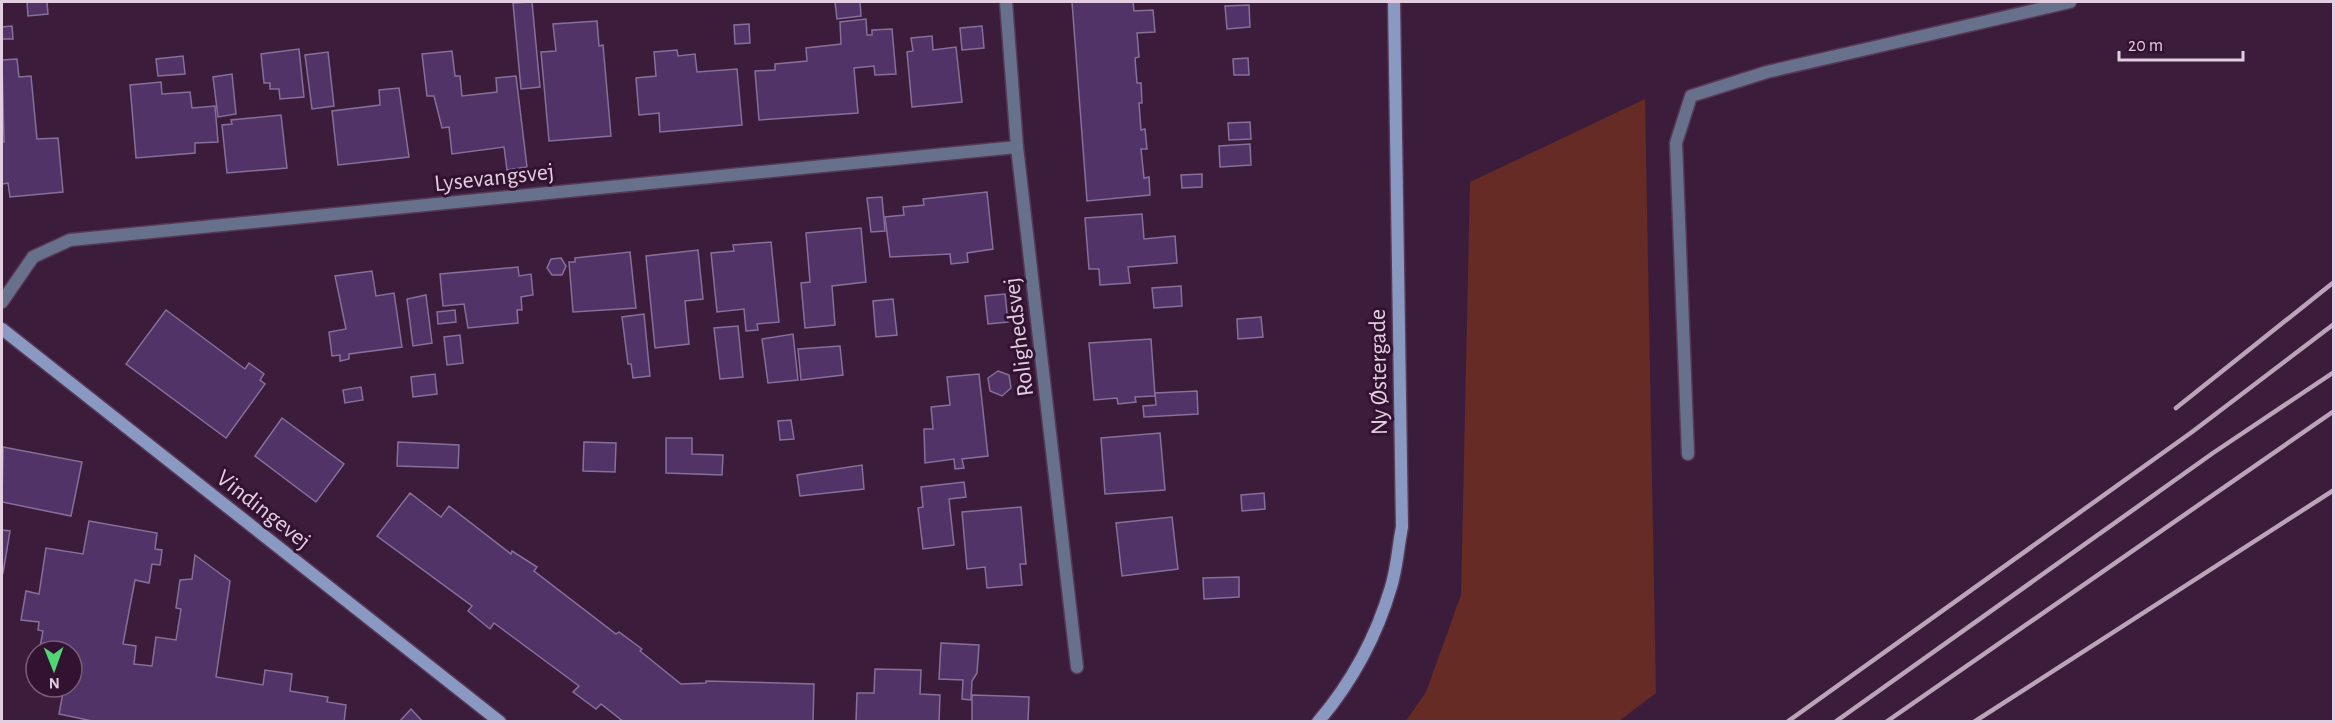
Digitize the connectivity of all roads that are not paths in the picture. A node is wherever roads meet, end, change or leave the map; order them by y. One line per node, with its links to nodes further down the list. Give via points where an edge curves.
1 (1006, 2): 4 (street, Rolighedsvej)
2 (1395, 2): 10 (main road, Ny Østergade, via 1402,527 1392,586 1372,641 1343,692)
3 (2070, 2): 7 (street, via 1767,72 1691,96 1676,143)
4 (1017, 147): 5 (street, Lysevangsvej, via 70,240 33,257); 8 (street, Rolighedsvej)
5 (2, 302)
6 (2, 329): 9 (main road, Vindingevej)
7 (1688, 454)
8 (1077, 667)
9 (500, 722)
10 (1318, 722)

